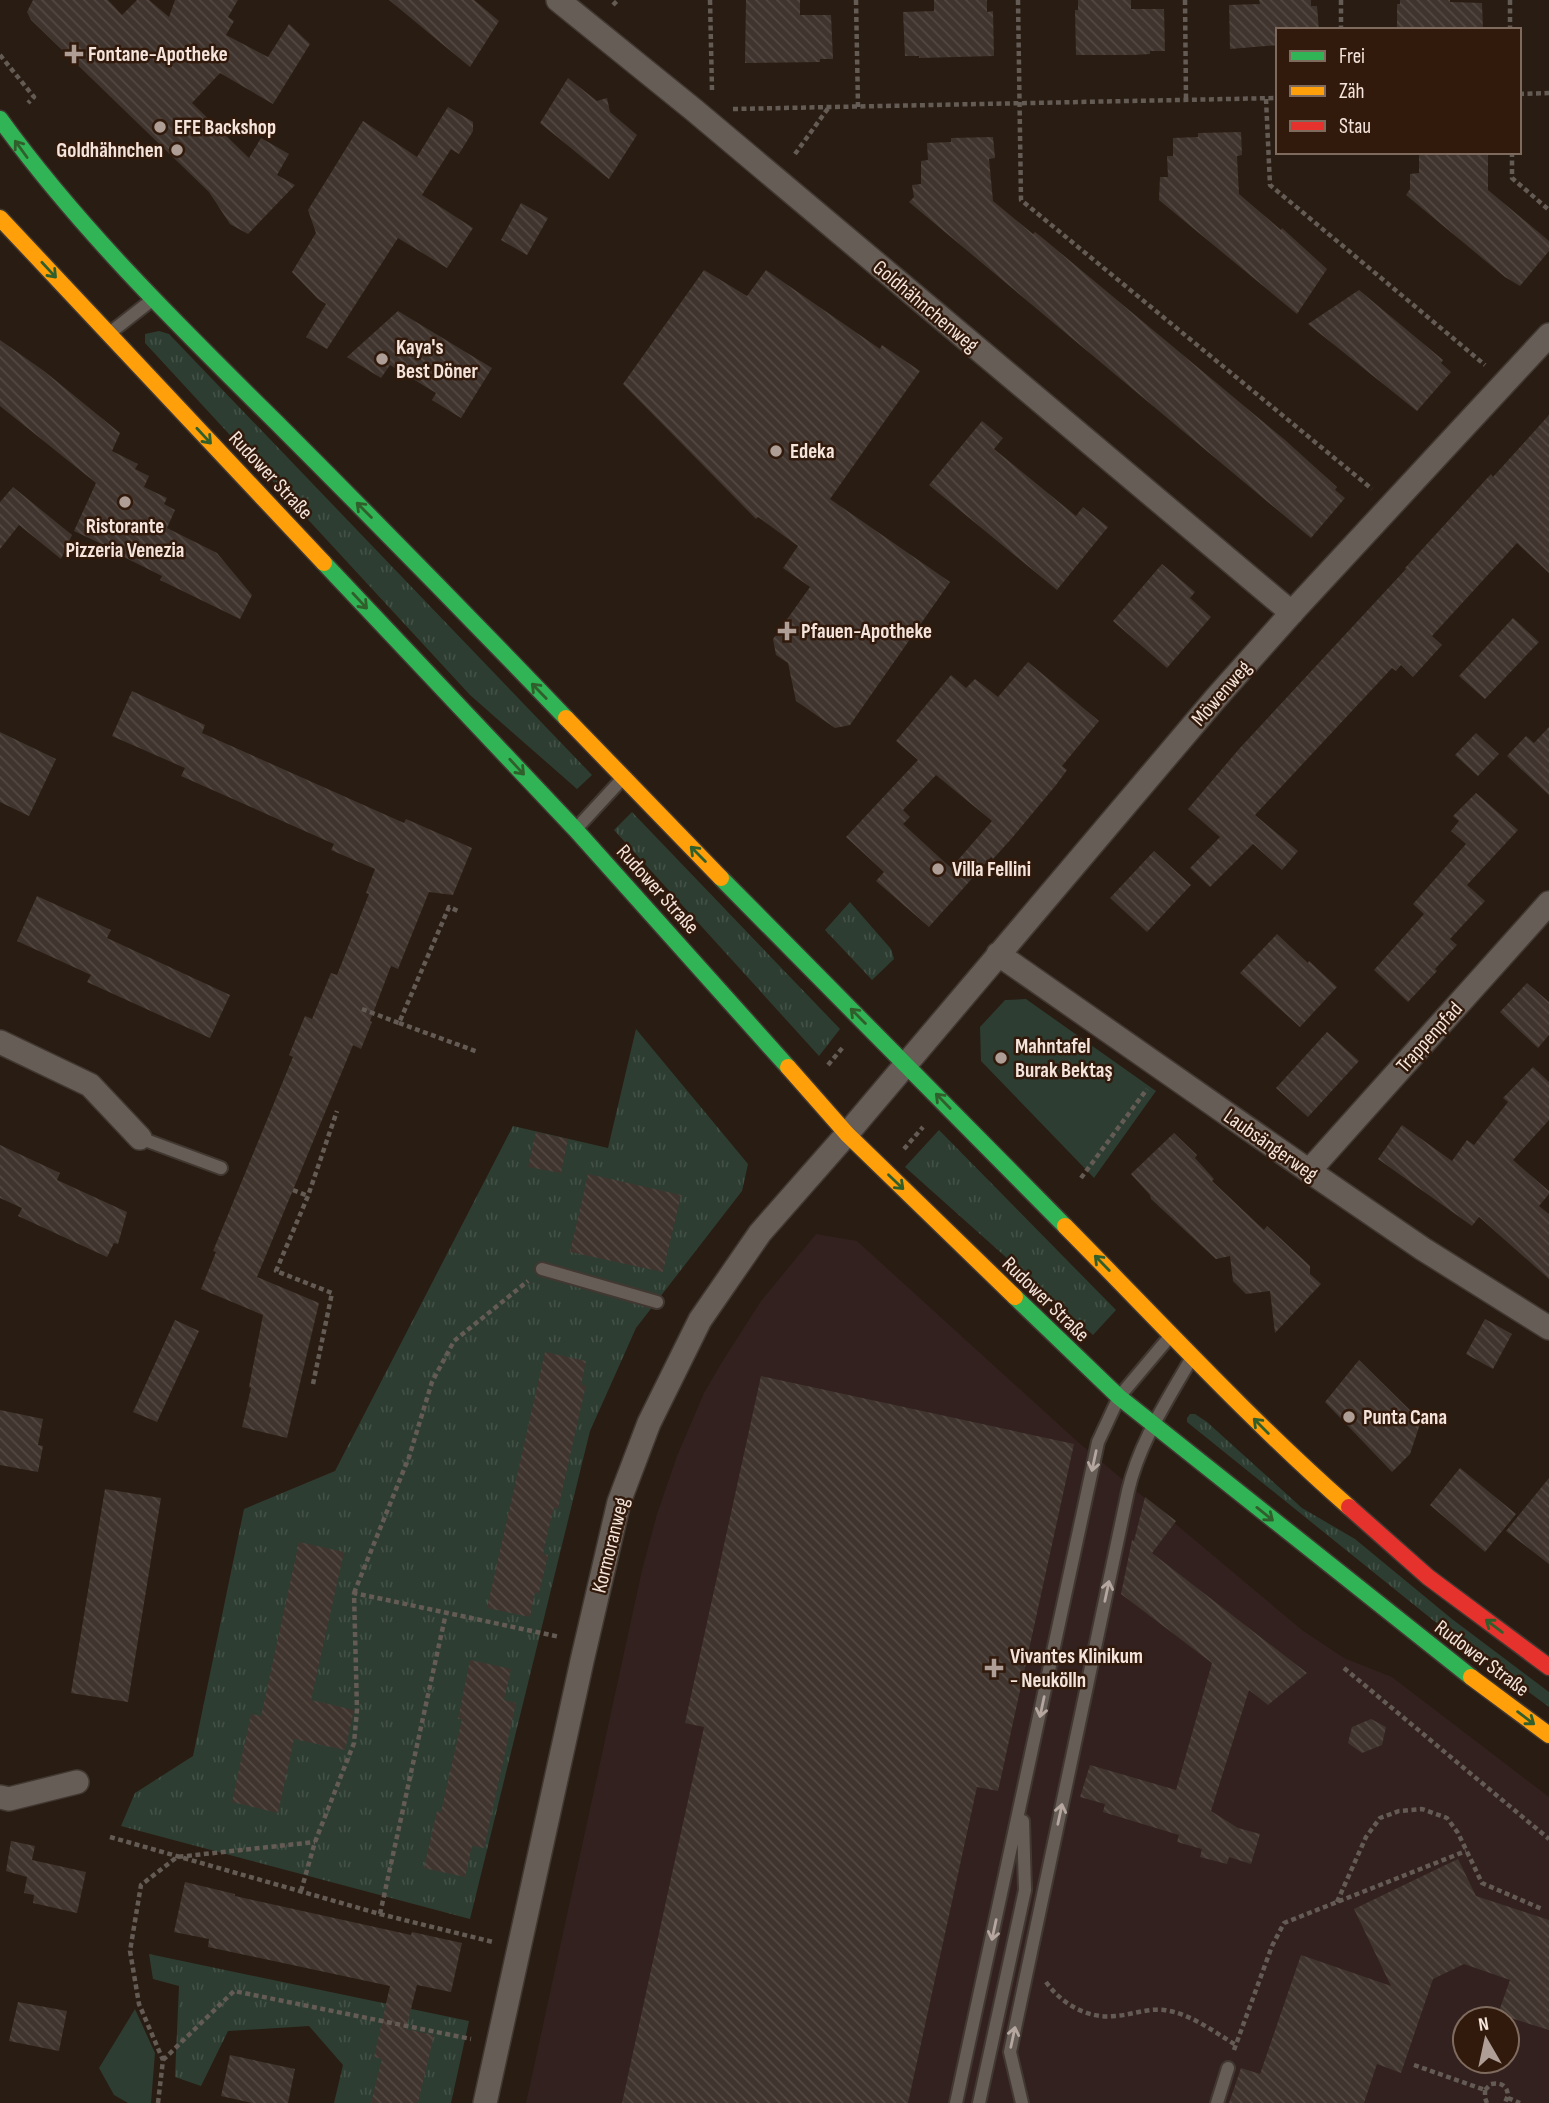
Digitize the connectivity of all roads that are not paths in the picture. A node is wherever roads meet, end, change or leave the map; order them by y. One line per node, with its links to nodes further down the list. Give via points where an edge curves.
1 (558, 0): 7 (street, Goldhähnchenweg, via 704,110)
2 (1, 123): 4 (main road, Rudower Straße, one-way to 2)
3 (0, 218): 5 (main road, Rudower Straße, one-way to 5)
4 (152, 299): 5 (lane); 8 (main road, Rudower Straße, one-way to 4, via 410,556)
5 (108, 334): 9 (main road, Rudower Straße, one-way to 9)
6 (1549, 334): 7 (street, Möwenweg)
7 (1292, 612): 11 (street, Möwenweg)
8 (623, 778): 9 (lane); 13 (main road, Rudower Straße, one-way to 8)
9 (576, 829): 14 (main road, Rudower Straße)
10 (1549, 903): 17 (street, Trappenpfad)
11 (998, 954): 13 (street, Möwenweg); 17 (street, Laubsängerweg)
12 (0, 1042): 15 (street, via 90,1086)
13 (906, 1064): 14 (street, Kormoranweg); 21 (main road, Rudower Straße, one-way to 13)
14 (847, 1134): 23 (main road, Rudower Straße, one-way to 23); 31 (street, Kormoranweg, via 760,1233 700,1320 649,1423 619,1502)
15 (140, 1138): 16 (lane)
16 (221, 1168)
17 (1309, 1171): 20 (street, Laubsängerweg)
18 (542, 1269): 19 (lane)
19 (657, 1302)
20 (1549, 1328)
21 (1172, 1334): 22 (main road, Rudower Straße); 23 (lane)
22 (1192, 1358): 24 (lane); 25 (main road, Rudower Straße, one-way to 22, via 1428,1577 1288,1454)
23 (1119, 1397): 24 (main road, Rudower Straße); 29 (lane, one-way to 29, via 1098,1442)
24 (1153, 1425): 26 (main road, Rudower Straße, one-way to 26, via 1437,1652); 34 (lane, one-way to 24, via 1010,2052 1128,1492)
25 (1549, 1667)
26 (1549, 1735)
27 (76, 1783): 28 (street, via 9,1799)
28 (0, 1797)
29 (1022, 1799): 32 (lane, one-way to 32); 33 (lane, via 1024,1890)
30 (1228, 2068): 35 (lane)
31 (485, 2103)
32 (956, 2103)
33 (979, 2103)
34 (1023, 2103)
35 (1217, 2103)

